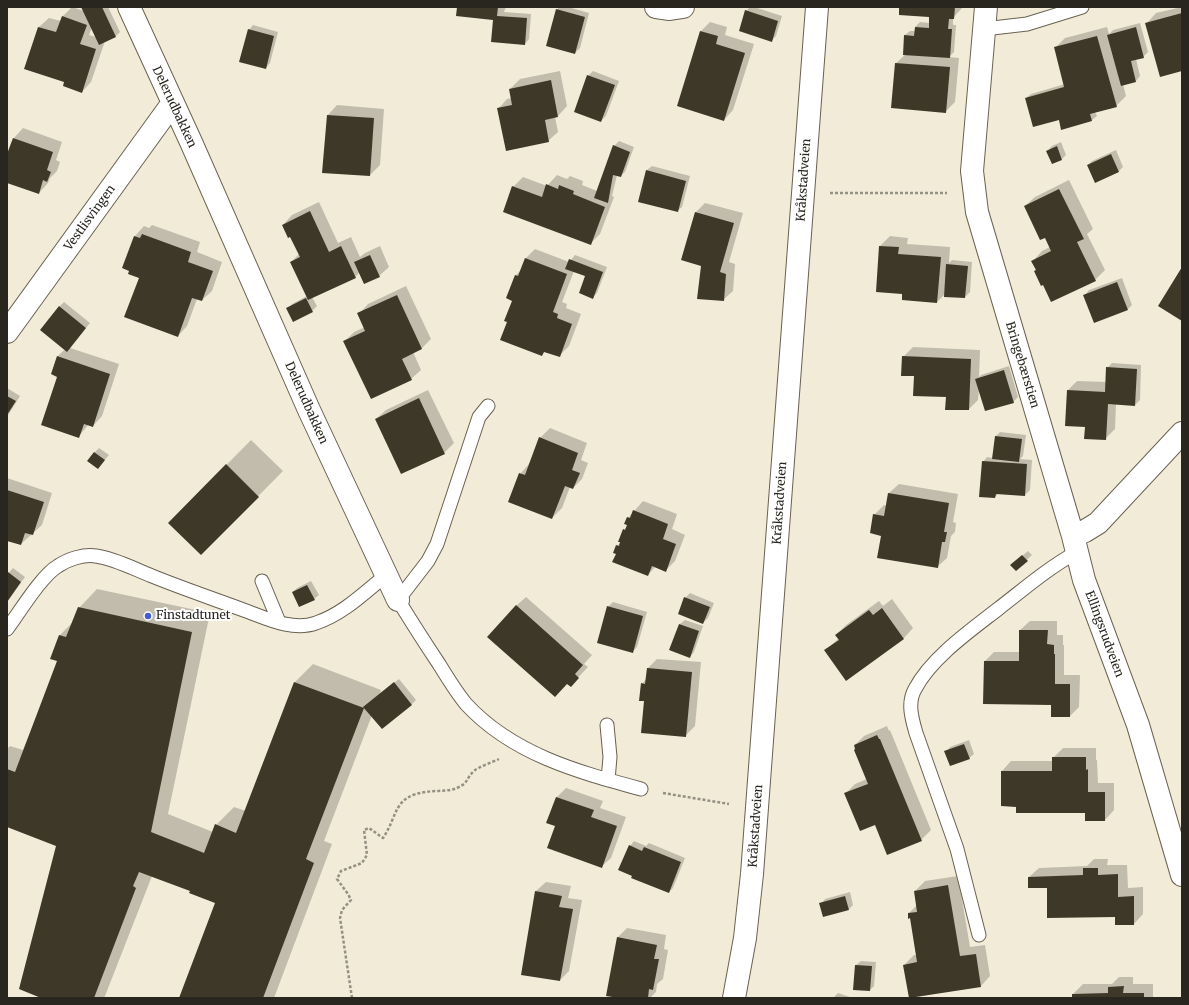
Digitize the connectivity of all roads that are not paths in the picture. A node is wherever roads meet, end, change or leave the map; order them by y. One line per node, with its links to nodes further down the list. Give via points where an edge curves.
1 (129, 7): 8 (street, Delerudbakken)
2 (656, 7): 3 (street)
3 (683, 7)
4 (817, 7): 23 (street, Kråkstadveien, via 752,874 745,938)
5 (986, 7): 7 (street, Bringebærstien)
6 (1082, 7): 7 (lane, via 1027,24)
7 (984, 29): 12 (street, Bringebærstien, via 972,172 977,212)
8 (172, 104): 9 (street, Vestlisvingen); 13 (street, Delerudbakken)
9 (7, 332)
10 (488, 406): 15 (lane, via 479,417 437,544 428,561)
11 (1182, 434): 12 (street)
12 (1075, 544): 21 (street, Ellingsrudveien, via 1087,587 1138,725); 22 (lane, via 1046,572 936,661 915,689 911,700 911,714 916,733 957,849)
13 (385, 576): 15 (street, Delerudbakken); 16 (lane, via 340,613 315,624 291,626)
14 (262, 581): 16 (lane)
15 (398, 600): 19 (lane, via 452,684 481,719 513,742 537,755 572,770)
16 (280, 622): 17 (lane, via 158,579 114,560 94,556 70,560 57,566 44,579)
17 (7, 629)
18 (606, 725): 19 (lane, via 610,757)
19 (608, 780): 20 (lane)
20 (641, 789)
21 (1182, 875)
22 (979, 935)
23 (734, 998)

